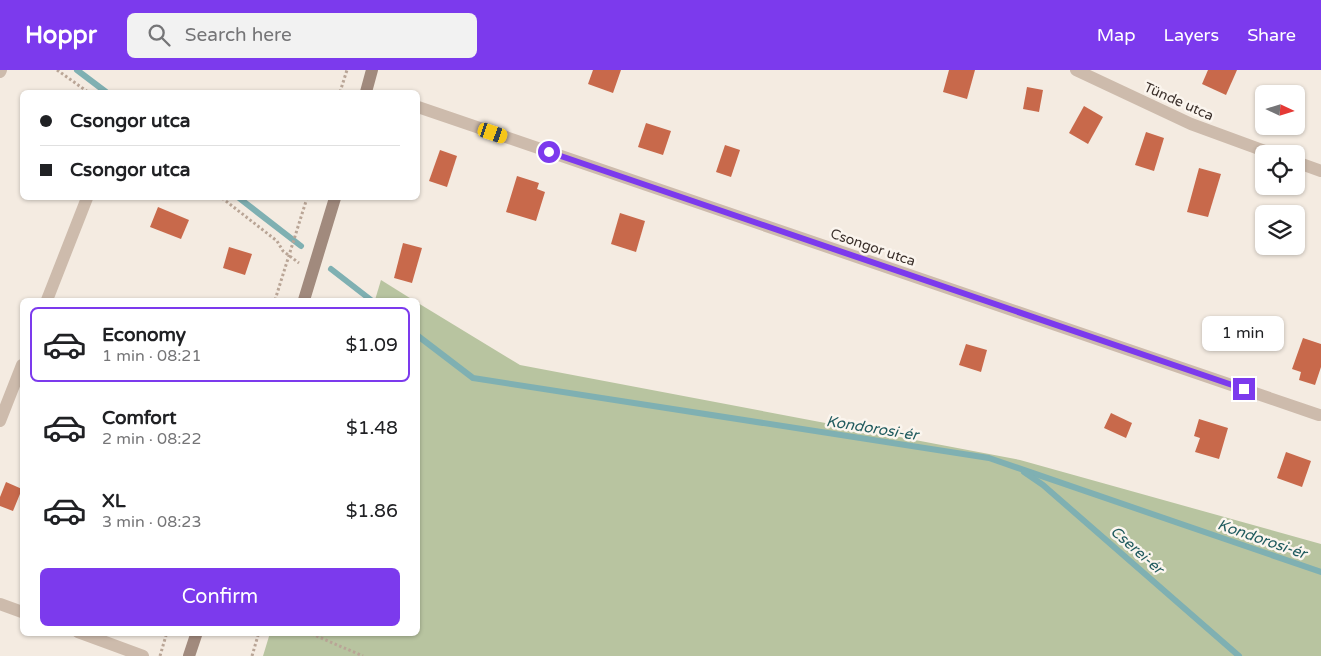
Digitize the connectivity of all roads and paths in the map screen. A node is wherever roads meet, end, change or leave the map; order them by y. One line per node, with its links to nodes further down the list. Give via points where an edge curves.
1 (57, 70): 5 (path)
2 (347, 70): 6 (path)
3 (372, 70): 7 (main road)
4 (1076, 70): 9 (street, Tünde utca, via 1191,124)
5 (85, 90)
6 (341, 90)
7 (368, 90)
8 (420, 109): 22 (street, Csongor utca)
9 (1255, 147)
10 (1305, 165): 11 (street)
11 (1321, 171)
12 (86, 200): 18 (street)
13 (225, 200): 16 (path, via 277,241)
14 (306, 200): 16 (path)
15 (334, 200): 17 (main road)
16 (289, 256): 17 (path); 19 (path)
17 (312, 273): 20 (main road)
18 (49, 298)
19 (276, 298)
20 (305, 298)
21 (20, 370): 23 (street)
22 (1319, 415)
23 (0, 421)
24 (0, 604): 25 (street)
25 (20, 611)
26 (89, 636): 31 (street)
27 (166, 636): 32 (path)
28 (196, 636): 33 (main road)
29 (258, 636): 34 (path)
30 (316, 636): 35 (path)
31 (143, 656)
32 (160, 656)
33 (190, 656)
34 (252, 656)
35 (364, 656)

